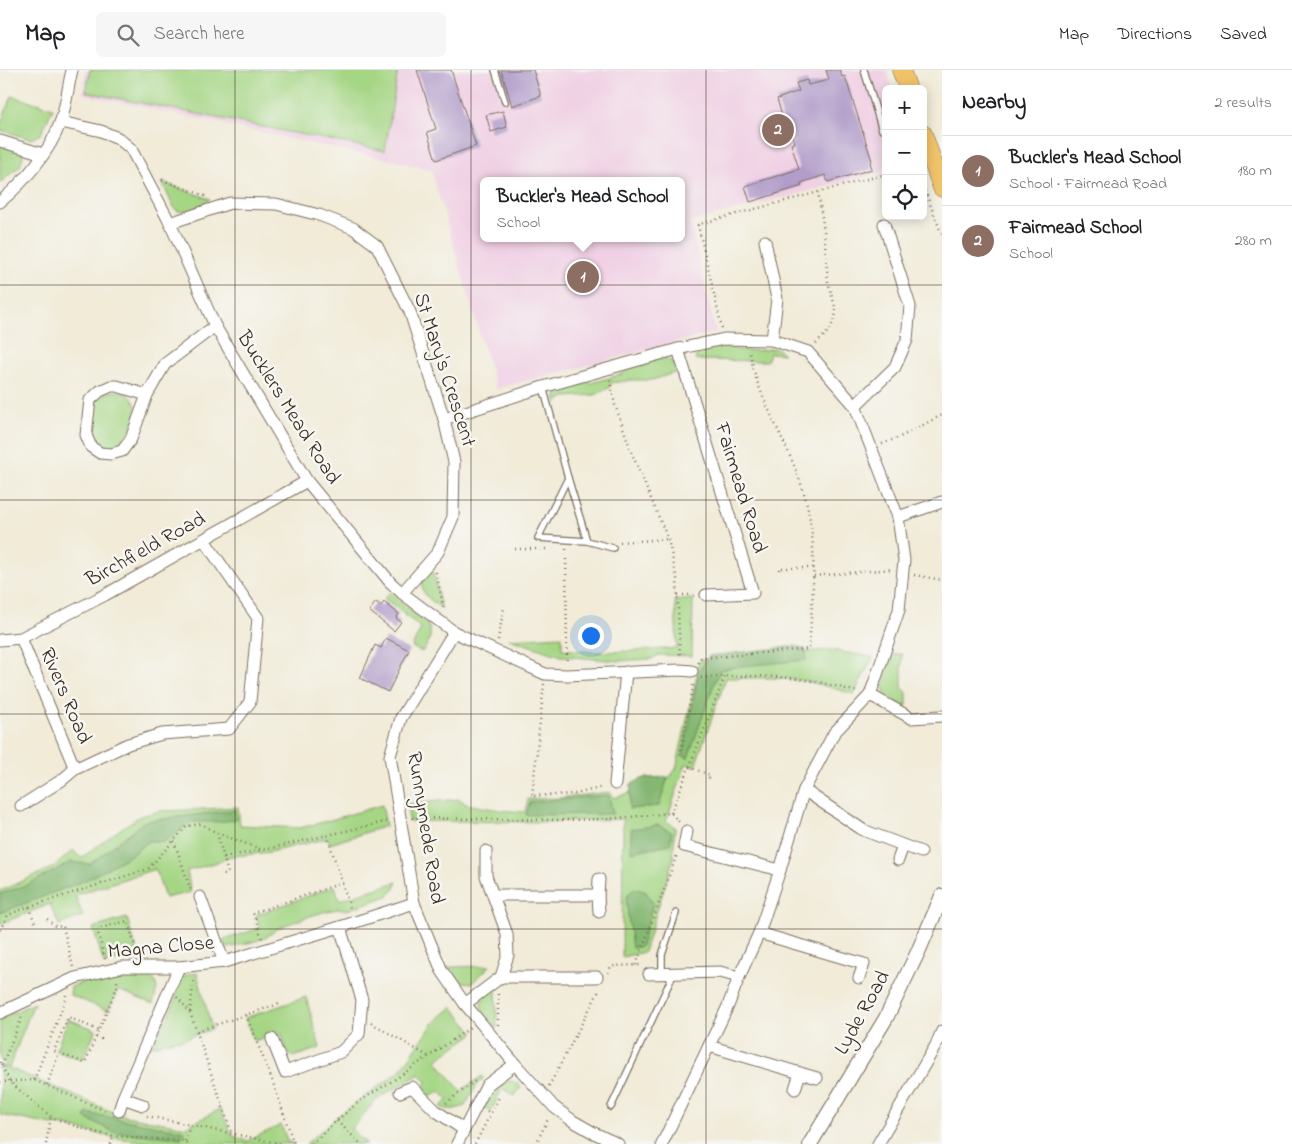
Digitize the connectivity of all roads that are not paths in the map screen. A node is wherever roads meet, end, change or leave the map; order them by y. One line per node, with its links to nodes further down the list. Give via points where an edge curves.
1 (72, 70): 7 (street)
2 (495, 70): 6 (lane)
3 (864, 70): 8 (lane)
4 (901, 70): 5 (main road)
5 (907, 85)
6 (506, 102)
7 (61, 122): 11 (street); 14 (street, Bucklers Mead Road, via 101,131 118,138 131,149)
8 (882, 130)
9 (0, 140): 11 (street)
10 (927, 145): 12 (main road)
11 (43, 154): 13 (street)
12 (942, 188)
13 (0, 202)
14 (170, 224): 19 (street, Bucklers Mead Road); 25 (street, St Mary's Crescent, via 230,203 276,204 353,228 376,246 410,312)
15 (884, 224): 18 (street)
16 (901, 240): 18 (street)
17 (765, 241): 20 (street, via 776,299)
18 (890, 244): 24 (street, via 910,306 907,340 896,367)
19 (214, 326): 23 (street, via 165,364); 27 (street, Bucklers Mead Road)
20 (772, 340): 21 (street, via 724,339); 24 (street, via 808,352)
21 (678, 349): 22 (street); 34 (street, Fairmead Road, via 753,593)
22 (543, 386): 25 (street); 26 (lane)
23 (147, 395): 23 (street, via 131,439 122,451 100,454 91,447 86,435 90,400 111,386)
24 (855, 406): 29 (street)
25 (444, 418): 33 (street, St Mary's Crescent, via 454,462 453,517 438,552)
26 (568, 478): 31 (lane); 31 (lane, via 538,538)
27 (306, 481): 30 (street, Birchfield Road); 33 (street, Bucklers Mead Road)
28 (942, 502): 29 (street)
29 (898, 517): 40 (street, via 904,560 899,610)
30 (204, 540): 36 (street, Birchfield Road); 42 (street, Rivers Road, via 258,618 250,702 229,729 162,734 128,744)
31 (588, 541): 32 (lane)
32 (613, 548)
33 (402, 593): 35 (street, Bucklers Mead Road)
34 (706, 595)
35 (451, 630): 39 (street, Bucklers Mead Road, via 545,674); 57 (street, Runnymede Road, via 401,718 390,756)
36 (21, 638): 37 (street, Birchfield Road); 42 (street, Rivers Road)
37 (0, 640)
38 (686, 671): 39 (street, Bucklers Mead Road)
39 (626, 672): 43 (street)
40 (870, 695): 41 (street, via 911,718); 44 (street, via 834,733)
41 (942, 716)
42 (75, 769): 45 (street, Rivers Road)
43 (615, 784)
44 (804, 790): 47 (street, via 863,830); 51 (street)
45 (21, 806)
46 (687, 831): 51 (street, via 684,846)
47 (903, 846): 49 (street); 50 (street)
48 (486, 852): 53 (street, via 486,876)
49 (921, 852)
50 (898, 860)
51 (780, 870): 61 (street)
52 (599, 879): 54 (street)
53 (494, 895): 54 (street); 68 (street, via 507,934 508,955)
54 (598, 895): 58 (street)
55 (942, 896): 89 (street, Lyde Road, via 886,1018)
56 (200, 897): 62 (street)
57 (414, 903): 60 (street, Magna Close); 71 (street, Runnymede Road, via 442,971)
58 (598, 912)
59 (676, 913): 66 (lane, via 662,955)
60 (340, 927): 62 (street, Magna Close); 74 (street, via 362,1000 359,1034 341,1052 285,1072)
61 (759, 933): 67 (street); 69 (street, via 864,964)
62 (224, 962): 63 (street, Magna Close)
63 (179, 968): 72 (street, Magna Close, via 122,967 76,978); 81 (street)
64 (674, 973): 66 (street); 67 (street, via 720,972); 83 (lane)
65 (650, 974): 66 (street)
66 (662, 974)
67 (739, 977): 75 (street)
68 (499, 978): 70 (street); 71 (street)
69 (859, 978)
70 (602, 980)
71 (466, 1004): 76 (street, Runnymede Road)
72 (0, 1013)
73 (942, 1031): 90 (street)
74 (272, 1039)
75 (709, 1046): 77 (street); 88 (street)
76 (515, 1064): 85 (street, via 487,1085); 87 (street, Runnymede Road, via 554,1107 573,1121)
77 (800, 1073): 78 (street); 79 (street)
78 (817, 1078)
79 (795, 1089)
80 (400, 1092): 85 (street, via 416,1084 436,1111)
81 (123, 1098): 82 (street); 84 (street)
82 (143, 1105)
83 (611, 1107)
84 (119, 1111)
85 (464, 1130): 86 (street)
86 (457, 1144)
87 (618, 1144)
88 (662, 1144)
89 (810, 1144)
90 (878, 1144)

